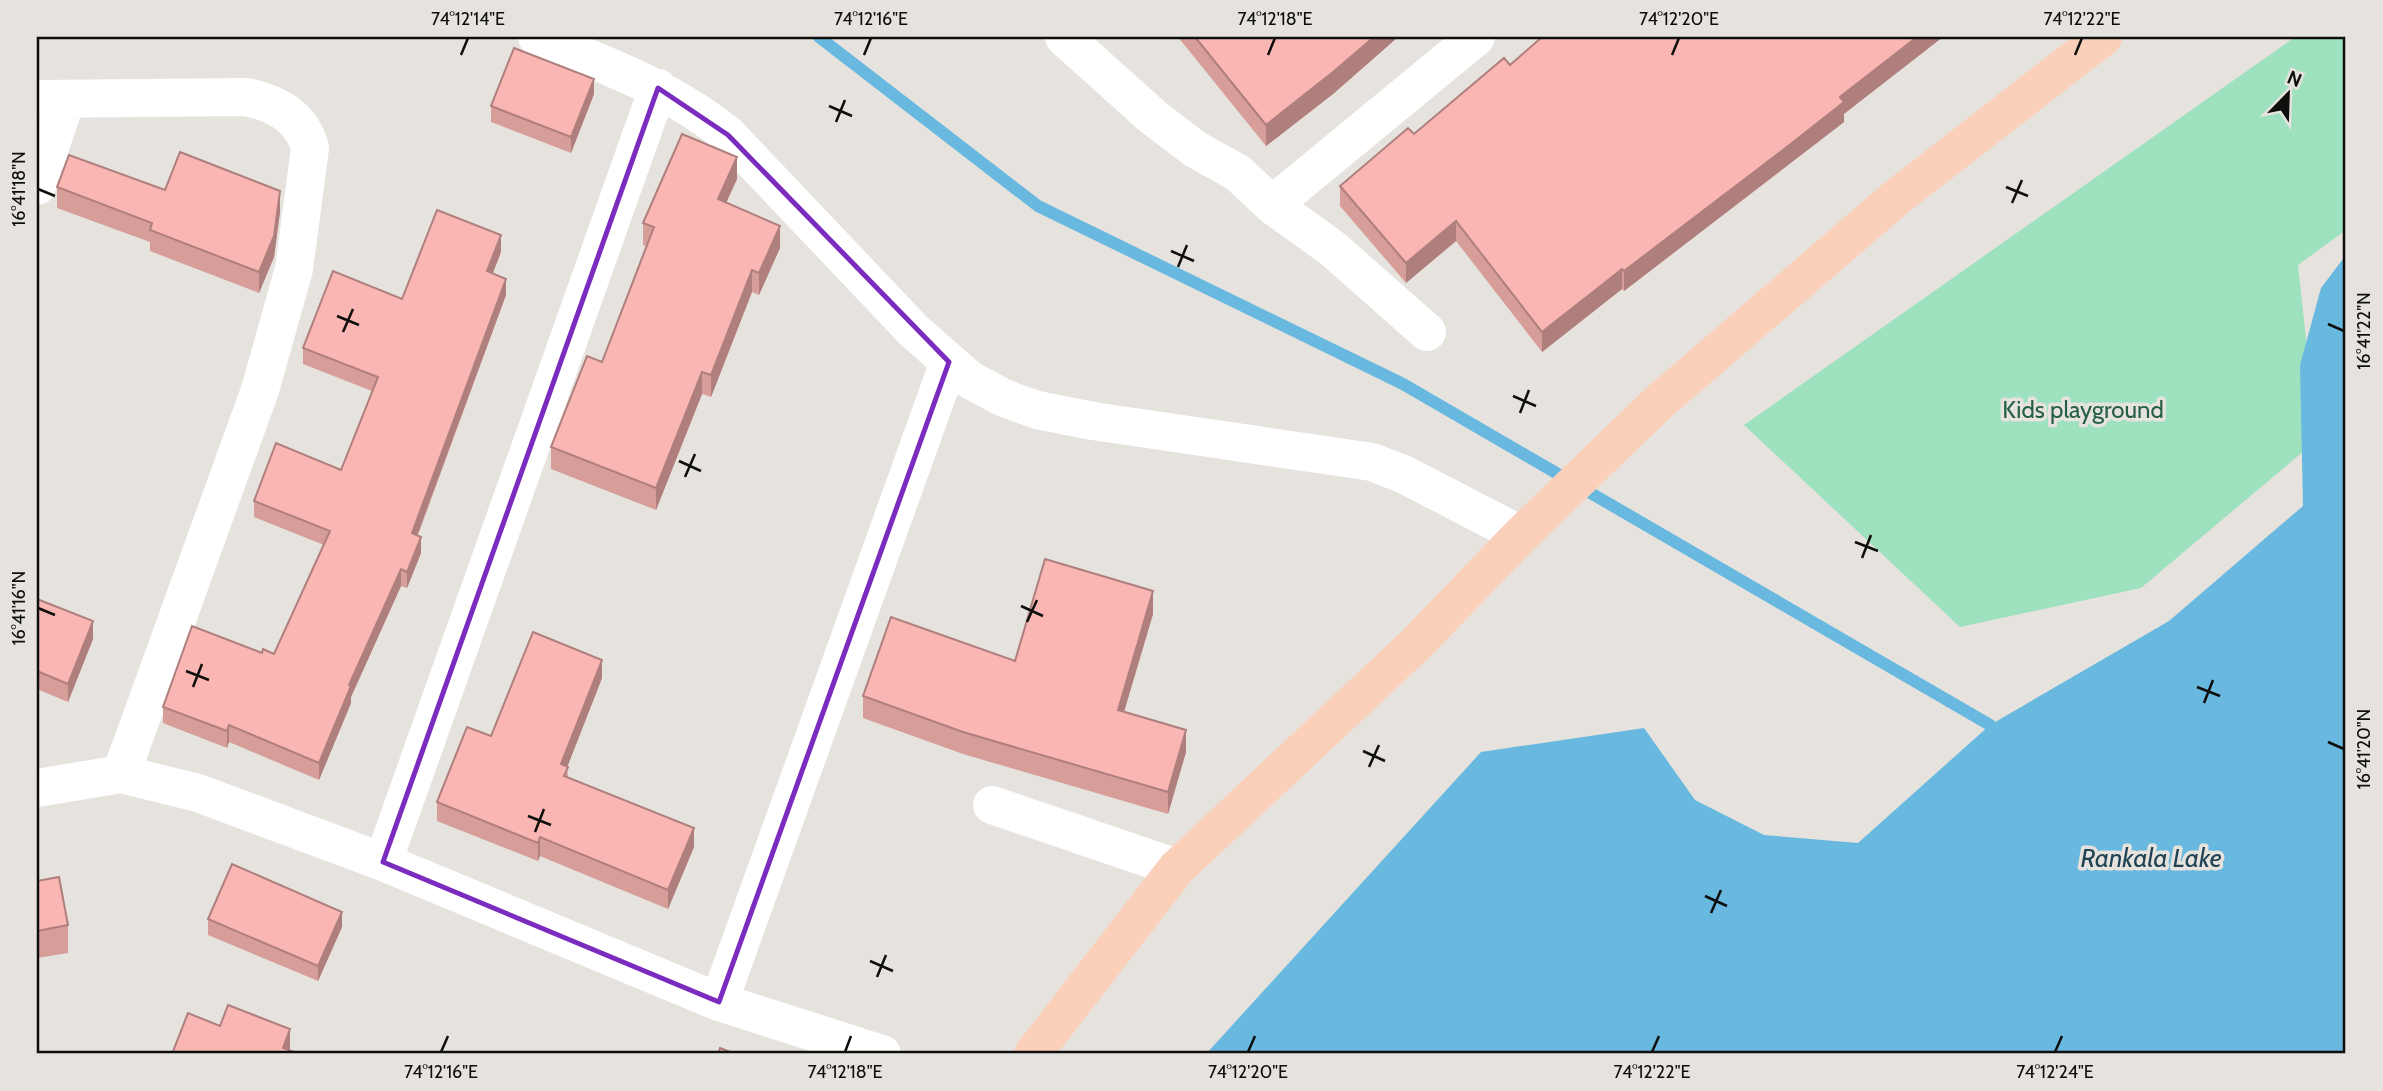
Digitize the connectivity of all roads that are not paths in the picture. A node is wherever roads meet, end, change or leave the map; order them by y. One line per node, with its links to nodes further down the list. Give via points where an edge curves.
1 (537, 37): 5 (street)
2 (1064, 37): 8 (street, via 1153,117 1195,149 1238,173)
3 (1476, 37): 8 (street)
4 (2104, 37): 11 (main road, via 1897,197 1658,403)
5 (658, 88): 10 (street, via 696,109 728,135); 15 (street)
6 (52, 99): 7 (street); 12 (street, via 269,101 305,131 310,148 295,269 260,390)
7 (37, 186)
8 (1272, 205): 9 (street, via 1333,249)
9 (1427, 332)
10 (949, 362): 11 (street, via 970,380 1037,410 1372,462); 17 (street)
11 (1521, 535): 16 (main road, via 1417,643)
12 (121, 774): 13 (street); 15 (street, via 198,793)
13 (37, 788)
14 (992, 804): 16 (street)
15 (383, 862): 17 (street)
16 (1177, 868): 19 (main road)
17 (719, 1002): 18 (street)
18 (882, 1054)
19 (1033, 1054)

